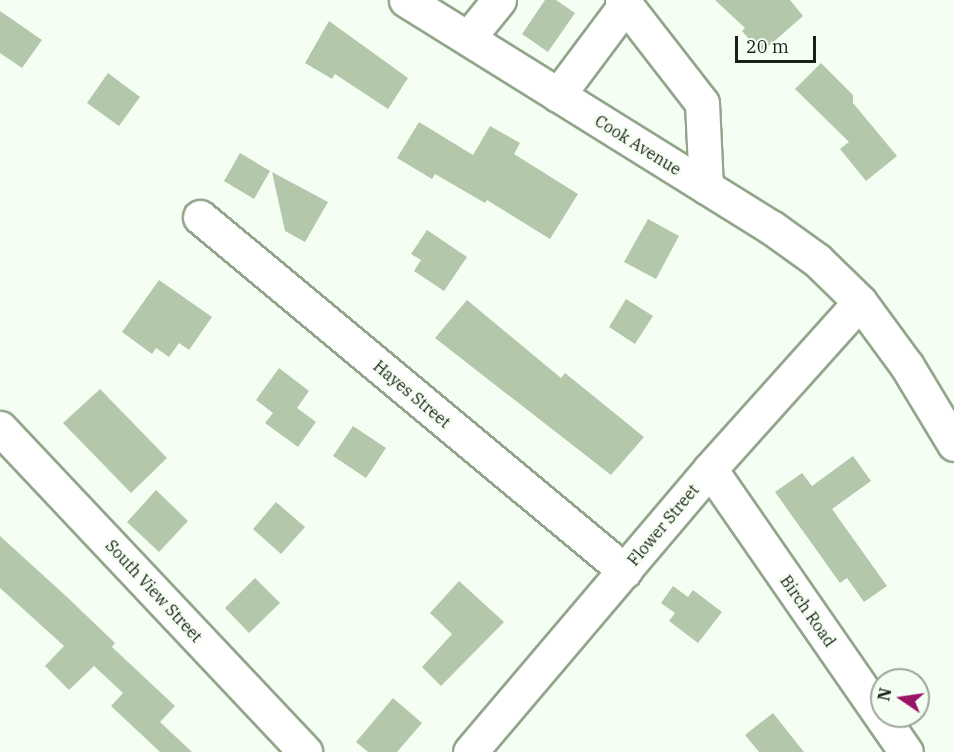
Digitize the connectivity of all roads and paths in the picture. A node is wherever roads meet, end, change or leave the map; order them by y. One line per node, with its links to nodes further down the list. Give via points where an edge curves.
1 (406, 0): 4 (street, Cook Avenue)
2 (499, 0): 4 (street)
3 (624, 2): 5 (street); 6 (street, via 702,103)
4 (468, 38): 5 (street, Cook Avenue)
5 (558, 95): 6 (street, Cook Avenue)
6 (706, 187): 8 (street, Cook Avenue, via 817,260)
7 (200, 217): 12 (street, Hayes Street)
8 (860, 302): 10 (street, Cook Avenue, via 906,366); 11 (street, Flower Street)
9 (1, 430): 13 (street, South View Street)
10 (954, 444)
11 (710, 469): 12 (street, Flower Street); 15 (street, Birch Road)
12 (624, 571): 14 (street, Flower Street)
13 (305, 752)
14 (470, 752)
15 (906, 752)

